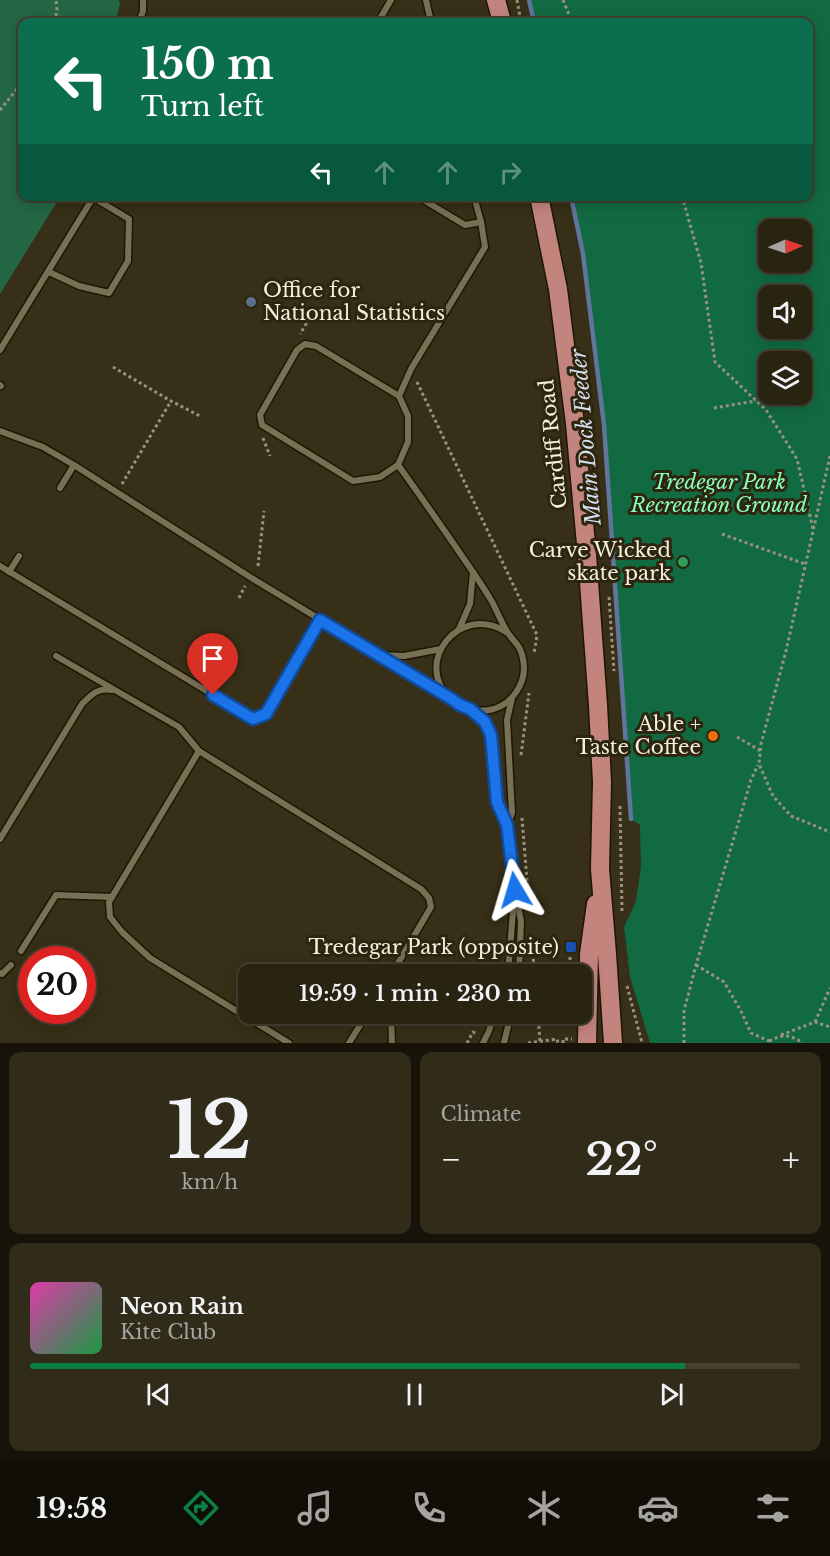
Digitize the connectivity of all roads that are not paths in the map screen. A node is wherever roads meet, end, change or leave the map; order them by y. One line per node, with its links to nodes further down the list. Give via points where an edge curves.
1 (143, 0): 5 (lane)
2 (391, 0): 6 (lane)
3 (426, 0): 7 (lane)
4 (496, 0): 8 (main road)
5 (140, 18)
6 (380, 18)
7 (430, 18)
8 (501, 18)
9 (92, 201): 15 (lane)
10 (100, 201): 15 (lane, via 129,219 128,261 110,292 79,286)
11 (425, 201): 14 (lane, via 465,225)
12 (475, 201): 14 (lane)
13 (540, 201): 39 (main road, Cardiff Road, via 558,289 587,555 601,771)
14 (481, 222): 17 (lane, via 485,247 411,369)
15 (49, 272): 16 (lane)
16 (0, 350)
17 (399, 396): 20 (lane, via 408,416 408,442); 20 (lane, via 316,346 305,344 297,350 260,415 262,426 352,481 381,477)
18 (0, 431): 19 (lane, via 43,447)
19 (74, 465): 21 (lane); 26 (lane)
20 (398, 465): 25 (lane)
21 (60, 488)
22 (19, 556): 24 (lane)
23 (0, 566): 24 (lane)
24 (9, 572): 26 (lane, via 253,719 266,714)
25 (473, 572): 27 (lane, via 470,604); 28 (lane)
26 (320, 620): 30 (lane)
27 (459, 629): 28 (lane, via 476,623 490,624); 29 (lane)
28 (506, 632): 33 (lane, via 518,645 524,666 522,681)
29 (441, 649): 30 (lane, via 404,656); 34 (lane, via 437,673)
30 (378, 655): 34 (lane)
31 (56, 656): 32 (lane)
32 (118, 692): 36 (lane, via 179,727); 38 (lane, via 104,688 92,693 82,704)
33 (512, 697): 35 (lane, via 494,708); 37 (lane, via 507,720 512,813)
34 (450, 698): 35 (lane)
35 (470, 709): 37 (lane, via 485,722 491,735 497,802)
36 (199, 752): 41 (lane); 43 (lane, via 421,889 431,907)
37 (507, 825): 40 (lane)
38 (0, 839)
39 (600, 869): 48 (main road, Cardiff Road); 53 (main road, Cardiff Road)
40 (515, 890): 44 (lane); 45 (lane, via 521,921)
41 (112, 897): 42 (lane, via 56,895); 54 (lane, via 110,917 150,958)
42 (24, 946)
43 (397, 964)
44 (508, 964)
45 (519, 964)
46 (10, 965): 47 (lane)
47 (0, 973)
48 (609, 986): 59 (main road); 60 (main road)
49 (361, 1024): 55 (lane)
50 (391, 1024): 56 (lane)
51 (491, 1024): 57 (lane)
52 (509, 1024): 58 (lane)
53 (580, 1041)
54 (289, 1043)
55 (349, 1043)
56 (392, 1043)
57 (483, 1043)
58 (504, 1043)
59 (613, 1043)
60 (625, 1043)

